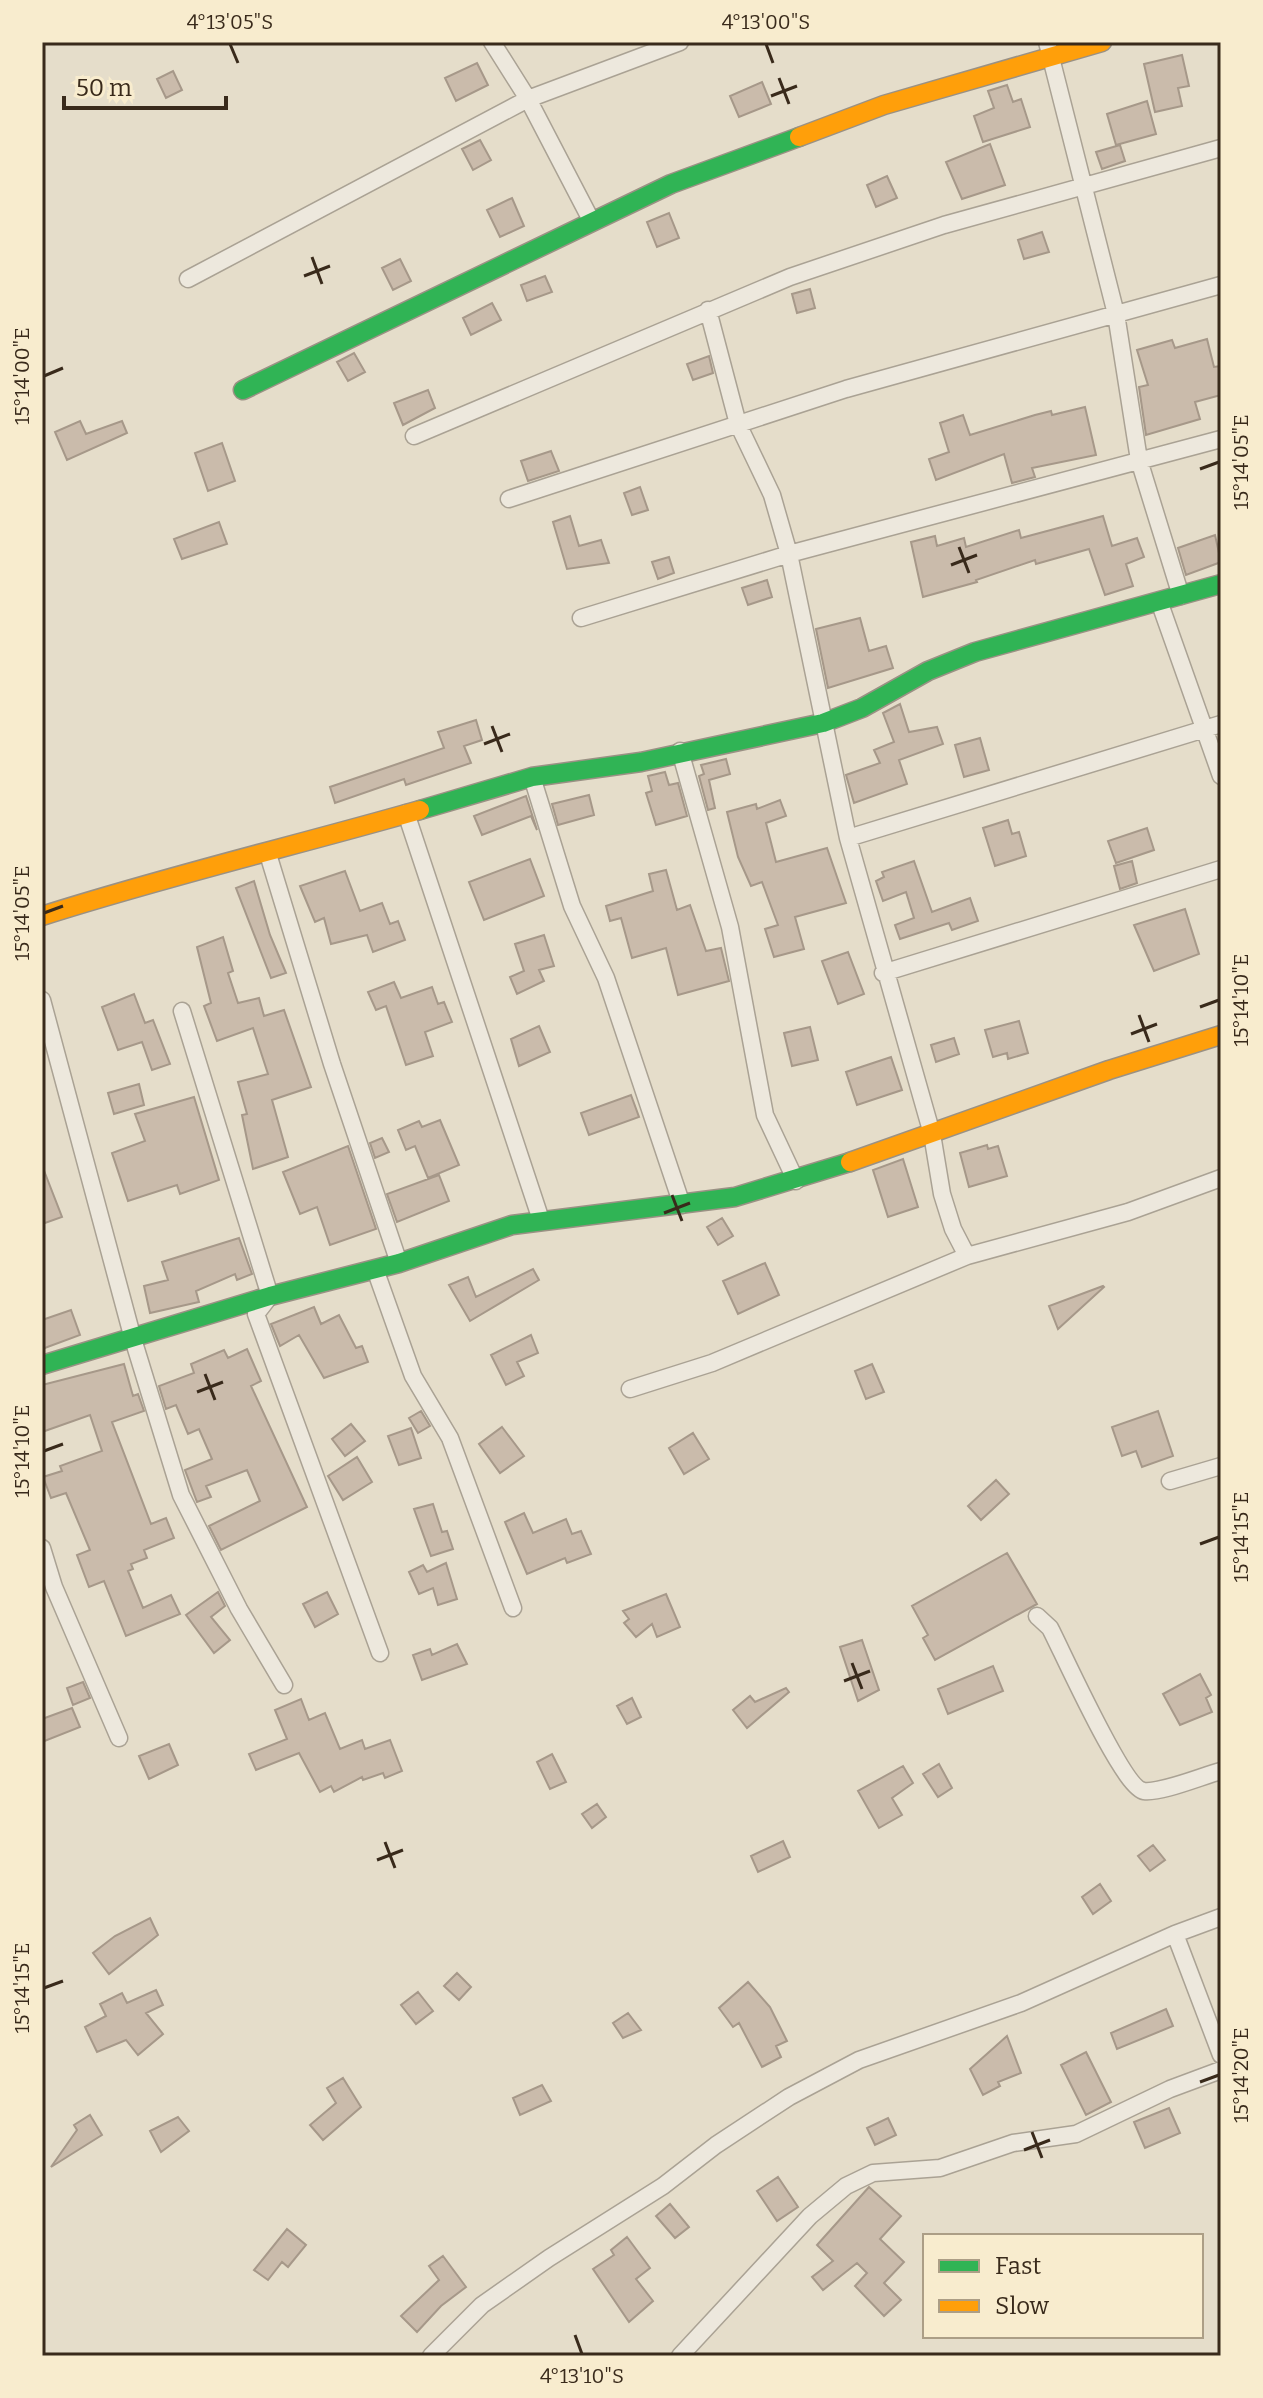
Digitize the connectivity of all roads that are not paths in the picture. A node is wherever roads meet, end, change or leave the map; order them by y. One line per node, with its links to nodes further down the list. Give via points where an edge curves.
1 (492, 42): 5 (street)
2 (680, 42): 5 (street)
3 (1102, 42): 4 (street)
4 (1048, 50): 7 (street); 8 (street, via 671,184)
5 (528, 99): 8 (street); 9 (street)
6 (1221, 148): 7 (street)
7 (1083, 187): 11 (street, via 930,230); 12 (street)
8 (591, 220): 13 (street)
9 (188, 279)
10 (1221, 285): 12 (street)
11 (708, 310): 14 (street); 15 (street)
12 (1116, 314): 14 (street); 17 (street)
13 (243, 390)
14 (738, 424): 18 (street); 19 (street, via 772,495)
15 (414, 436)
16 (1221, 439): 17 (street)
17 (1139, 460): 19 (street); 21 (street)
18 (509, 499)
19 (789, 554): 23 (street); 24 (street)
20 (1221, 584): 21 (street)
21 (1181, 596): 22 (street)
22 (1159, 601): 24 (street, via 975,652); 25 (street)
23 (581, 618)
24 (823, 723): 26 (street); 30 (street)
25 (1213, 726): 27 (street); 30 (street)
26 (680, 751): 28 (street, via 641,762); 40 (street, via 730,927 765,1115)
27 (1221, 776)
28 (532, 777): 29 (street); 41 (street, via 572,906 606,978)
29 (406, 813): 31 (street); 42 (street)
30 (848, 838): 34 (street)
31 (268, 854): 33 (street, via 145,883); 44 (street)
32 (1221, 869): 34 (street)
33 (42, 916)
34 (883, 973): 38 (street)
35 (42, 1000): 47 (street)
36 (182, 1011): 46 (street)
37 (1221, 1035): 38 (street)
38 (932, 1134): 40 (street); 43 (street, via 942,1194)
39 (1221, 1178): 43 (street, via 1128,1212)
40 (796, 1181): 41 (street)
41 (682, 1205): 42 (street)
42 (541, 1220): 44 (street, via 465,1238)
43 (967, 1256): 49 (street, via 712,1363)
44 (399, 1263): 45 (street)
45 (375, 1269): 46 (street); 53 (street, via 413,1376 450,1438)
46 (270, 1296): 47 (street); 55 (street, via 256,1314)
47 (133, 1339): 48 (street); 56 (street, via 181,1495)
48 (42, 1365)
49 (630, 1389)
50 (1221, 1466): 51 (street)
51 (1170, 1481)
52 (42, 1548): 57 (street)
53 (513, 1608)
54 (1037, 1616): 58 (street, via 1050,1628 1132,1785 1143,1791 1157,1789)
55 (380, 1653)
56 (284, 1685)
57 (119, 1738)
58 (1221, 1771)
59 (1221, 1917): 60 (street)
60 (1175, 1934): 61 (street); 63 (street, via 1021,2003 859,2060 789,2097 482,2305)
61 (1221, 2055)
62 (1221, 2070): 64 (street, via 1076,2134 1013,2143 940,2168 873,2173 846,2186 810,2216)
63 (431, 2356)
64 (680, 2356)

